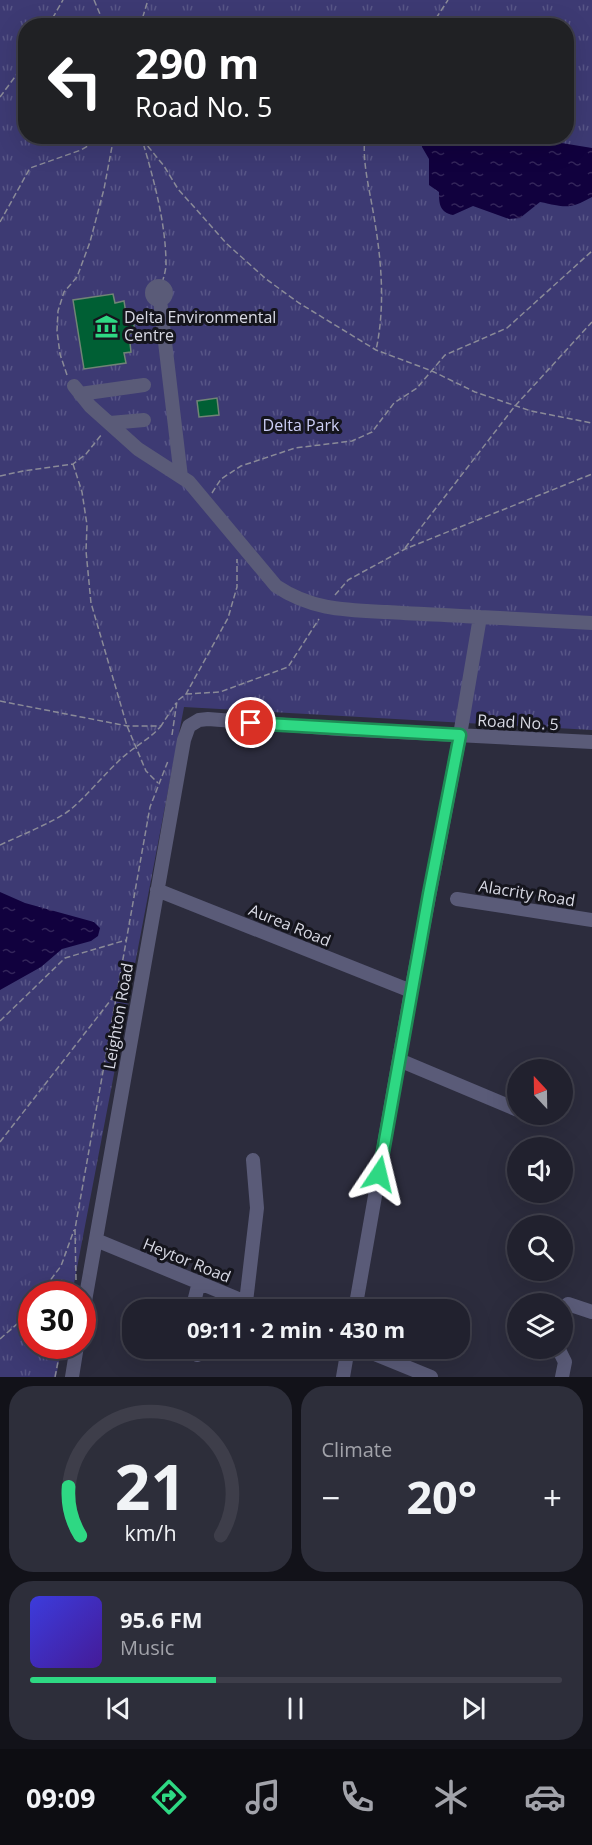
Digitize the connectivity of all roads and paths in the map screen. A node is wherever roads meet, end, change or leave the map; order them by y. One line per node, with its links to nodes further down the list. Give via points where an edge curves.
1 (63, 0): 5 (path)
2 (94, 0): 6 (path)
3 (147, 0): 7 (path)
4 (448, 0): 8 (path)
5 (53, 18)
6 (102, 18)
7 (142, 18)
8 (436, 18)
9 (18, 73): 10 (path)
10 (0, 97)
11 (91, 144): 16 (path, via 30,168)
12 (112, 144): 23 (path, via 90,242 77,277 63,292 58,311 60,354)
13 (144, 144): 18 (path, via 161,217 166,266)
14 (147, 144): 20 (path, via 178,189 227,244 299,303)
15 (365, 144): 20 (path, via 382,302)
16 (0, 222)
17 (592, 251): 21 (path, via 507,328 445,356)
18 (161, 294): 31 (street)
19 (592, 321): 24 (path)
20 (376, 350): 21 (path)
21 (432, 371): 24 (path); 32 (path, via 394,403 372,432 352,441 295,448 241,466 221,478)
22 (144, 385): 23 (street)
23 (76, 390): 26 (street)
24 (515, 406): 27 (path); 33 (path)
25 (144, 420): 26 (street)
26 (110, 423): 28 (path, via 86,454); 31 (street, via 146,456)
27 (592, 423)
28 (72, 464): 30 (path); 41 (path, via 82,492 87,525 91,603)
29 (592, 474): 33 (path)
30 (0, 476)
31 (182, 477): 32 (street)
32 (205, 504): 34 (street, via 276,586 295,598)
33 (405, 549): 34 (path, via 348,580)
34 (326, 607): 35 (street); 37 (path, via 288,667 220,692)
35 (480, 617): 36 (street); 43 (street)
36 (592, 623)
37 (186, 694)
38 (0, 701): 41 (path)
39 (177, 701): 42 (path)
40 (192, 723): 43 (street, Road No. 5, via 208,719); 48 (street, Leighton Road, via 184,740)
41 (127, 726): 42 (path); 45 (path)
42 (161, 726): 45 (path)
43 (460, 735): 44 (street, Road No. 5); 53 (street)
44 (592, 742)
45 (136, 746): 46 (path, via 146,771); 47 (path, via 68,811)
46 (159, 783)
47 (0, 845)
48 (157, 890): 53 (street, Aurea Road); 60 (street, Leighton Road)
49 (457, 899): 50 (street, Alacrity Road)
50 (592, 920)
51 (127, 940): 54 (path, via 65,958)
52 (117, 991): 57 (path)
53 (411, 992): 55 (street)
54 (0, 1021)
55 (399, 1060): 56 (street); 67 (street)
56 (507, 1105)
57 (0, 1143)
58 (253, 1160): 66 (street, via 257,1215)
59 (75, 1229): 61 (path)
60 (96, 1240): 62 (street, Leighton Road); 63 (street, Heytor Road)
61 (49, 1281)
62 (89, 1281)
63 (199, 1282): 64 (street); 65 (street, Heytor Road)
64 (195, 1299)
65 (239, 1299)
66 (246, 1299)
67 (357, 1299)
68 (573, 1304): 69 (street)
69 (592, 1312)
70 (18, 1321): 71 (path)
71 (0, 1339)
72 (58, 1359): 77 (path)
73 (75, 1359): 78 (street)
74 (346, 1359): 79 (street)
75 (387, 1359): 80 (street)
76 (564, 1359): 81 (street)
77 (55, 1377)
78 (72, 1377)
79 (343, 1377)
80 (430, 1377)
81 (562, 1377)

